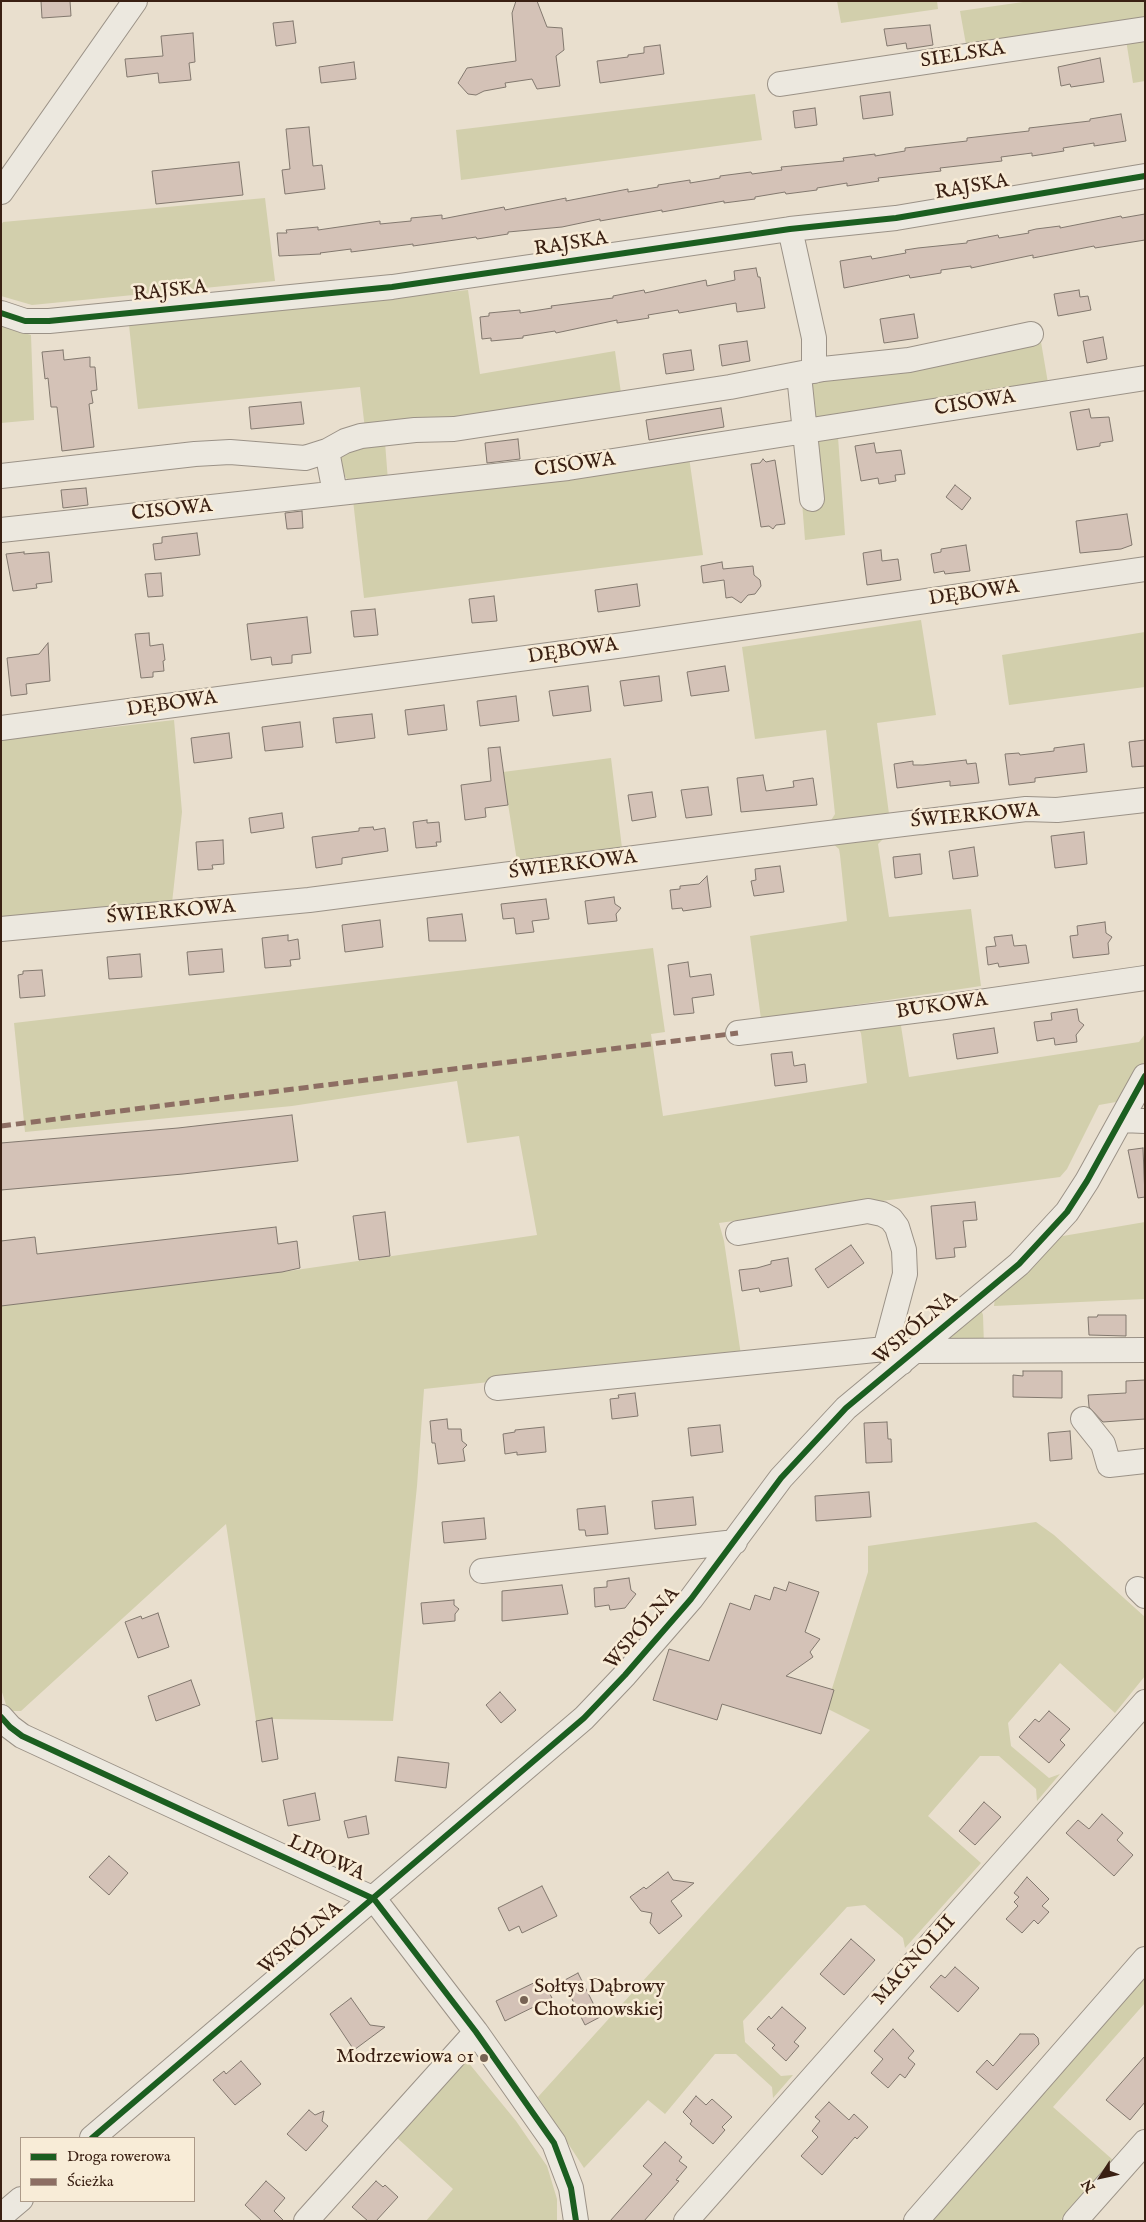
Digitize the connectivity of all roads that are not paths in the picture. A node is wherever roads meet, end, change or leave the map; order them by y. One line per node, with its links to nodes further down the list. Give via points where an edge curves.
1 (136, 1): 5 (street)
2 (1145, 29): 3 (street, SIELSKA)
3 (780, 84)
4 (1145, 176): 6 (street, RAJSKA, via 896,218)
5 (1, 192)
6 (790, 229): 7 (street, RAJSKA, via 392,287 49,321 25,320); 9 (street, via 814,338)
7 (1, 313)
8 (1032, 334): 9 (street, via 909,360 857,364)
9 (807, 373): 11 (street); 12 (street, via 730,388 454,429 361,436)
10 (1145, 378): 11 (street, CISOWA)
11 (806, 430): 14 (street, CISOWA, via 568,468); 15 (street)
12 (327, 451): 13 (street, via 305,458 230,452 195,454); 14 (street)
13 (1, 476)
14 (335, 493): 16 (street, CISOWA)
15 (812, 499)
16 (1, 530)
17 (1145, 569): 18 (street, DĘBOWA, via 624,645)
18 (1, 728)
19 (1145, 800): 20 (street, ŚWIERKOWA, via 1057,810 1026,809 842,831 309,900)
20 (1, 929)
21 (1145, 978): 22 (street, BUKOWA)
22 (738, 1033)
23 (1145, 1076): 24 (street, WSPÓLNA)
24 (1121, 1120): 25 (street); 28 (street, WSPÓLNA, via 1067,1212 1019,1264)
25 (1145, 1121)
26 (738, 1233): 28 (street, via 868,1211 891,1219 904,1250)
27 (1145, 1350): 28 (street)
28 (900, 1355): 29 (street); 32 (street, WSPÓLNA, via 781,1478)
29 (497, 1388)
30 (1083, 1419): 31 (street, via 1103,1444 1109,1465)
31 (1145, 1461)
32 (735, 1542): 33 (street); 36 (street, WSPÓLNA, via 691,1599 584,1718)
33 (482, 1571)
34 (1145, 1702): 45 (street, MAGNOLII)
35 (1, 1717): 36 (street, LIPOWA, via 22,1736)
36 (374, 1899): 38 (street, LIPOWA); 39 (street, WSPÓLNA)
37 (1145, 1959): 46 (street)
38 (476, 2032): 43 (street); 44 (street, LIPOWA, via 554,2142 571,2188)
39 (93, 2137)
40 (1145, 2142): 47 (street)
41 (20, 2200): 42 (street)
42 (1, 2216)
43 (306, 2221)
44 (576, 2221)
45 (686, 2221)
46 (916, 2221)
47 (1075, 2221)

